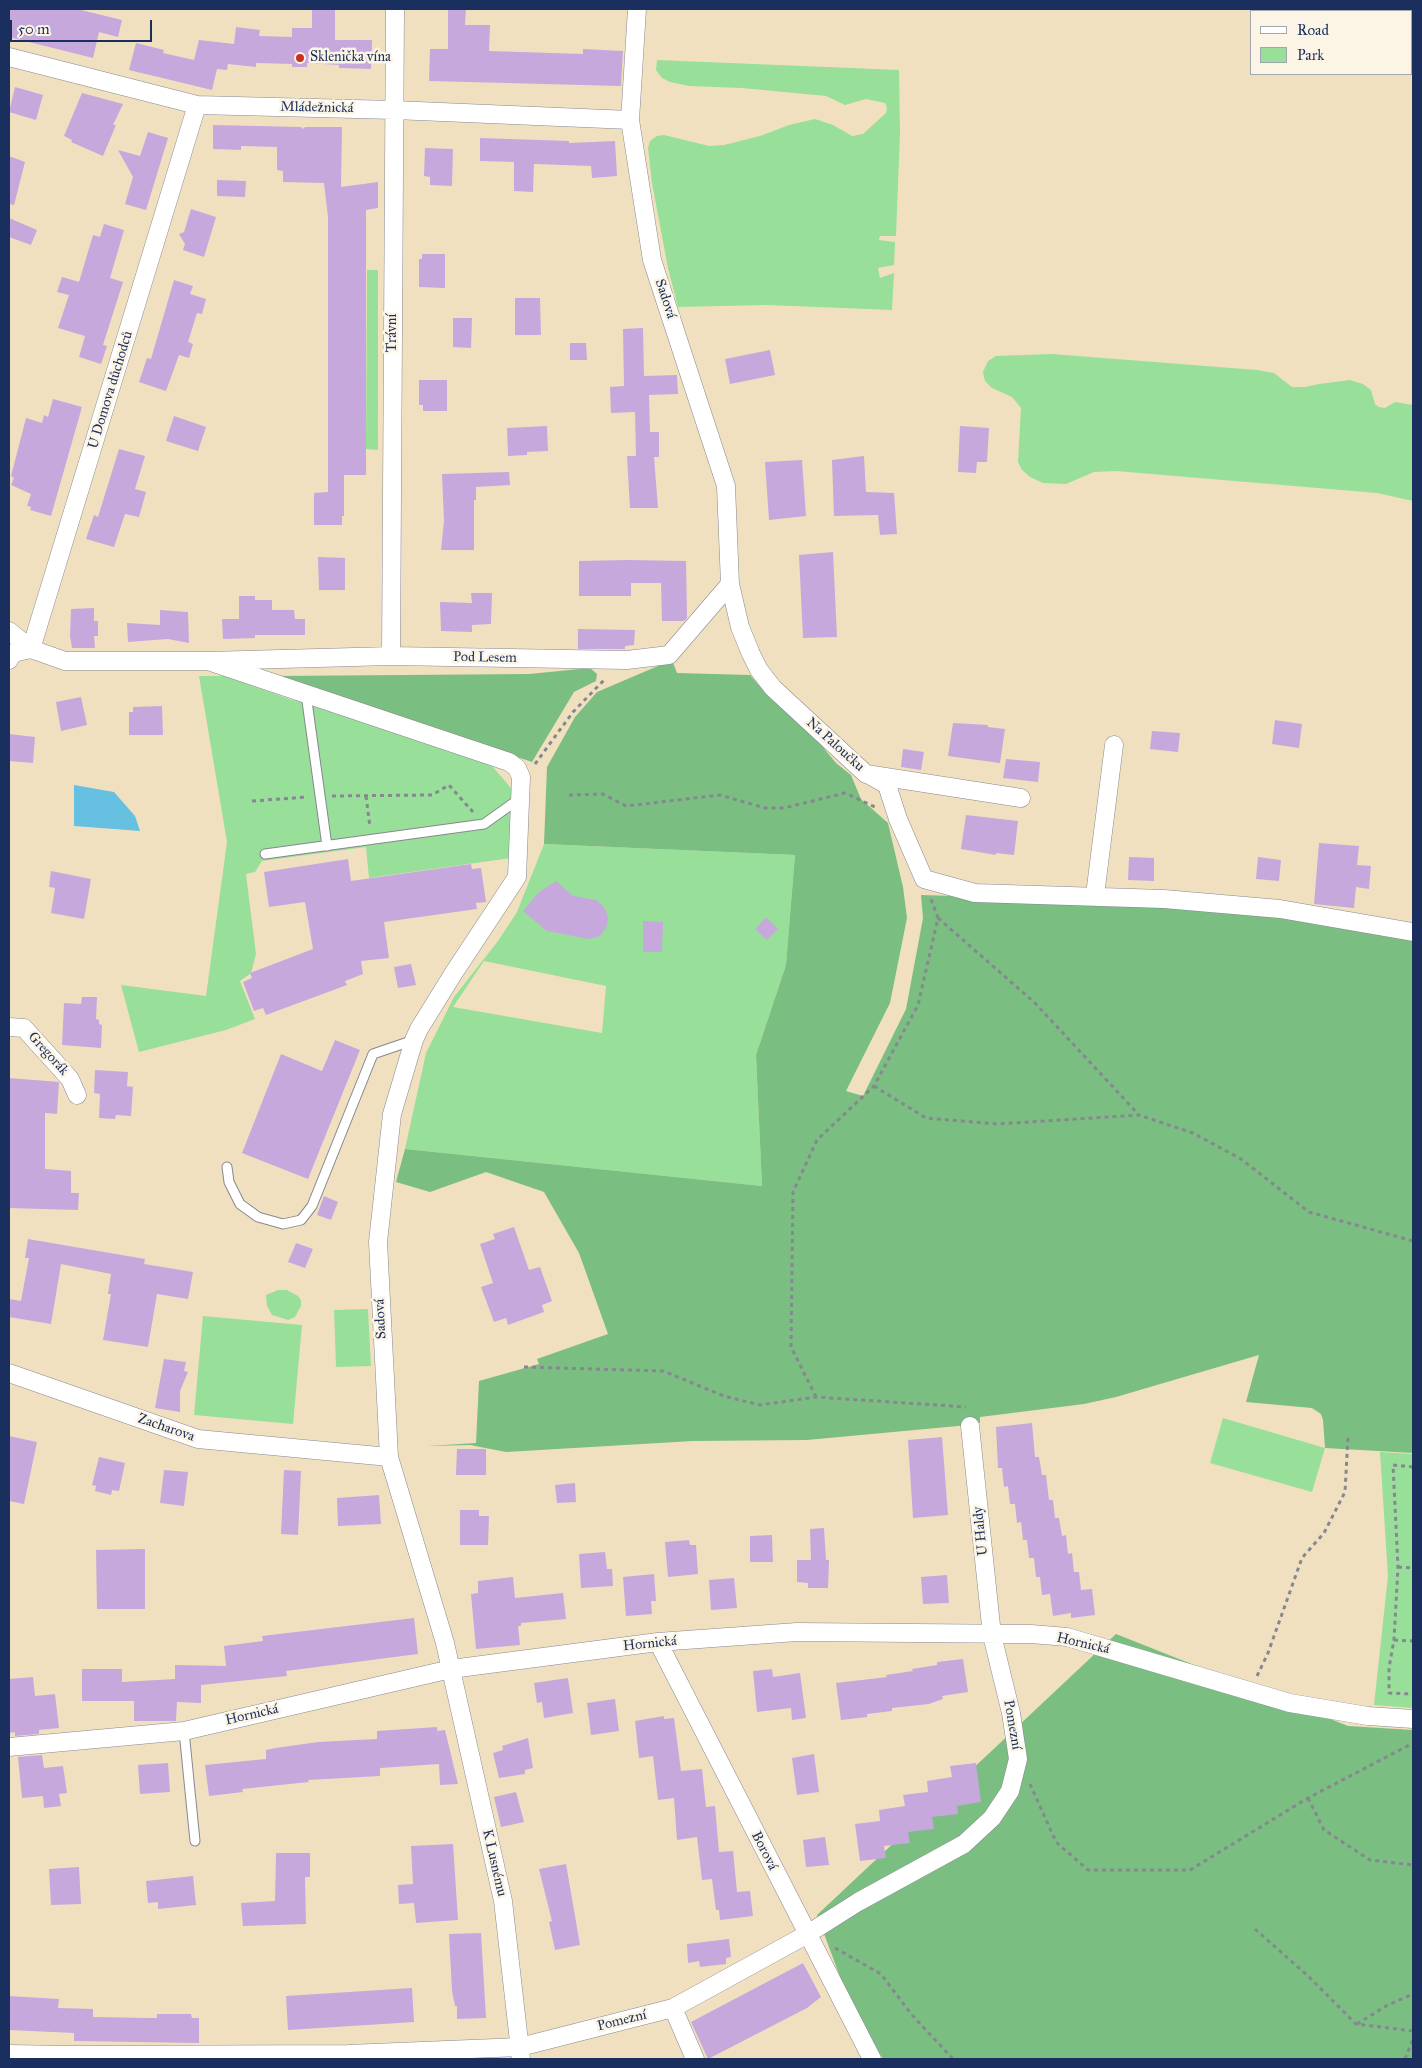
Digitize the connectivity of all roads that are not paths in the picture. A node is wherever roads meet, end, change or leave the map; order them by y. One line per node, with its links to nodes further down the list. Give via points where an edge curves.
1 (395, 9): 5 (street, Trávní)
2 (637, 9): 6 (street, Sadová)
3 (9, 57): 4 (street, Mládežnická)
4 (197, 105): 5 (street, Mládežnická); 9 (street, U Domova důchodců)
5 (394, 110): 6 (street, Mládežnická); 10 (street, Trávní)
6 (630, 120): 7 (street, Sadová, via 652,260 726,486)
7 (730, 584): 10 (street, Pod Lesem, via 669,655 627,660); 15 (street, Na Paloučku, via 740,627 759,670 773,688)
8 (9, 631): 9 (street, Pod Lesem)
9 (31, 649): 11 (street, via 13,653); 12 (street, Pod Lesem, via 66,662)
10 (391, 656): 12 (street, Pod Lesem)
11 (9, 660)
12 (208, 661): 13 (street, Pod Lesem)
13 (306, 694): 16 (street, Pod Lesem, via 509,762); 19 (lane)
14 (1114, 745): 21 (street)
15 (866, 774): 18 (street, Na Paloučku); 21 (street, via 887,785 924,879 975,893)
16 (522, 777): 17 (street, Sadová)
17 (521, 797): 19 (lane, via 484,824); 24 (street, Sadová, via 517,877)
18 (1021, 798)
19 (327, 846): 20 (lane)
20 (265, 854)
21 (1095, 895): 22 (street, via 1280,909)
22 (1413, 932)
23 (9, 1027): 25 (street, Gregorák, via 24,1028 70,1079)
24 (414, 1040): 26 (lane, via 373,1054 312,1206 301,1220 283,1224 258,1217 240,1204 229,1182); 29 (street, Sadová, via 392,1114 378,1242)
25 (77, 1095)
26 (227, 1167)
27 (9, 1373): 29 (street, Zacharova, via 198,1439)
28 (970, 1426): 30 (street, U Haldy)
29 (389, 1457): 32 (street, Sadová)
30 (992, 1635): 31 (street, Hornická, via 797,1632); 33 (street, Hornická, via 1031,1634 1067,1638 1290,1703 1368,1716); 37 (street, Pomezní, via 1011,1713 1018,1759 1010,1791 997,1812 964,1844 858,1902)
31 (658, 1642): 32 (street, Hornická); 37 (street, Borová)
32 (451, 1669): 34 (street, Hornická); 39 (street, K Lusnému, via 503,1902)
33 (1413, 1719)
34 (184, 1731): 35 (street, Hornická); 36 (lane)
35 (9, 1747)
36 (195, 1841)
37 (806, 1935): 38 (street, Pomezní); 42 (street, Borová)
38 (673, 2008): 39 (street, Pomezní); 41 (street)
39 (521, 2053): 40 (street, Pomezní)
40 (9, 2054)
41 (695, 2059)
42 (872, 2059)

